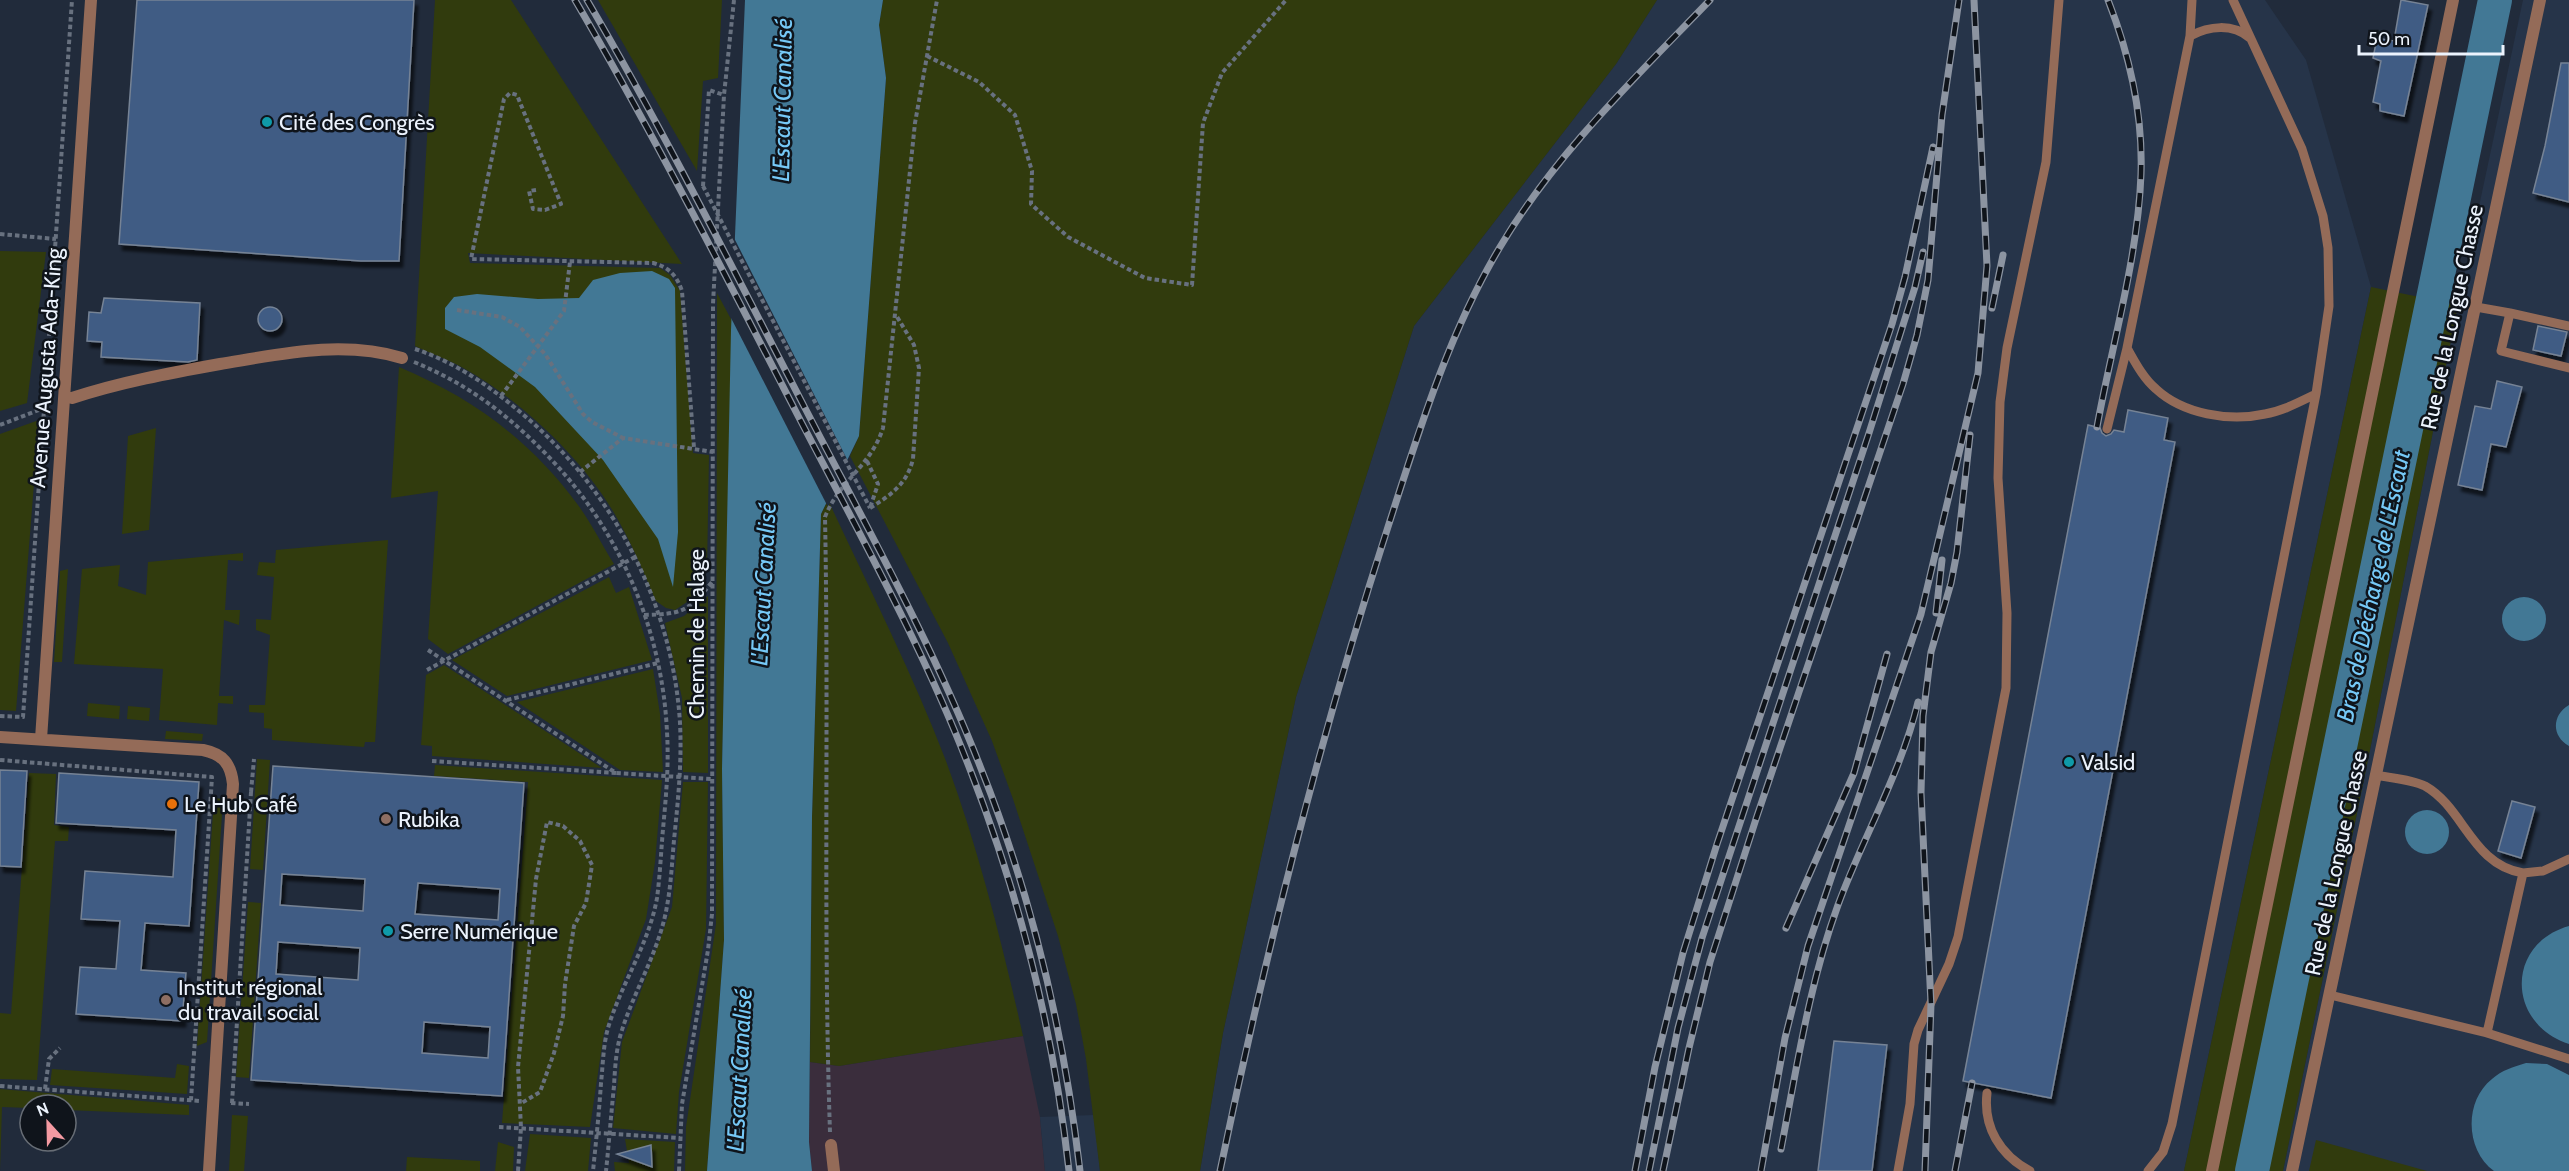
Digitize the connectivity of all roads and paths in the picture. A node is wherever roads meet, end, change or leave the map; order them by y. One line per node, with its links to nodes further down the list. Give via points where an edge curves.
1 (72, 0): 17 (path)
2 (91, 0): 52 (street, Avenue Augusta Ada-King)
3 (734, 0): 14 (path, Chemin de Halage)
4 (937, 0): 13 (path)
5 (1286, 0): 13 (path, via 1222,73 1203,123 1192,285 1145,278 1068,237 1031,204 1032,171 1015,115 979,82)
6 (2059, 0): 87 (lane, via 2046,162 2007,348 2000,402 1998,478 2008,650 2004,704 1958,937 1914,1044 1910,1104)
7 (2192, 0): 11 (lane)
8 (2233, 0): 12 (lane)
9 (2453, 0): 90 (street)
10 (2540, 0): 19 (street, Rue de la Longue Chasse)
11 (2190, 36): 12 (lane, via 2215,27 2243,33); 25 (lane)
12 (2254, 42): 28 (lane, via 2310,171 2326,232 2328,320)
13 (927, 56): 22 (path, via 915,123)
14 (723, 95): 36 (path, Chemin de Halage, via 713,304); 39 (path, bridge, via 709,90 703,186)
15 (536, 190): 18 (path, via 529,191 533,209 545,210 561,204 517,95 510,93 504,99 471,259)
16 (0, 234): 17 (path)
17 (56, 239): 31 (path)
18 (570, 262): 24 (path, via 566,305); 35 (path, via 654,263 668,269 680,283)
19 (2476, 308): 21 (lane); 56 (street, Rue de la Longue Chasse)
20 (457, 310): 24 (path, via 510,320)
21 (2510, 313): 23 (lane); 27 (lane, via 2501,351)
22 (896, 315): 37 (path, via 883,428); 39 (path, via 914,345 920,368 913,459 904,483)
23 (2569, 326)
24 (539, 347): 29 (path); 34 (path, via 583,414)
25 (2127, 348): 28 (lane, via 2155,389 2201,412 2251,417 2278,411); 33 (lane)
26 (404, 352): 29 (path, via 459,369); 30 (street, via 294,352 132,380); 41 (path, via 462,384 526,435 587,500)
27 (2569, 368)
28 (2316, 394): 89 (lane, via 2172,1124 2163,1152)
29 (501, 396): 38 (path, via 550,438)
30 (72, 398)
31 (45, 408): 32 (path); 50 (path, via 23,717)
32 (0, 425)
33 (2107, 429)
34 (623, 438): 35 (path); 38 (path)
35 (694, 448): 36 (path)
36 (713, 452): 42 (path, Chemin de Halage)
37 (867, 461): 39 (path, via 878,484); 80 (path, via 830,505 825,517 826,1029)
38 (580, 472): 40 (path, via 615,520)
39 (870, 508)
40 (635, 557): 41 (path); 43 (path)
41 (623, 563): 44 (path); 46 (path)
42 (713, 582): 43 (path, via 687,608 678,613); 59 (path, Chemin de Halage)
43 (658, 614): 44 (path); 58 (path, via 676,696)
44 (644, 615): 47 (path)
45 (428, 650): 46 (path)
46 (445, 660): 48 (path); 49 (path)
47 (658, 663): 49 (path); 57 (path, via 666,717)
48 (426, 669)
49 (506, 701): 55 (path)
50 (0, 716)
51 (0, 736): 52 (street)
52 (41, 739): 71 (street, via 203,750 225,759 231,769)
53 (0, 760): 70 (path, via 212,777)
54 (432, 761): 55 (path)
55 (616, 773): 57 (path)
56 (2375, 774): 62 (lane, via 2414,782 2431,791 2489,857 2504,868); 63 (street, Rue de la Longue Chasse)
57 (667, 778): 58 (path); 77 (path, via 655,909 606,1037)
58 (681, 778): 59 (path); 78 (path, via 667,907 619,1038)
59 (712, 779): 79 (path, Chemin de Halage, via 710,933)
60 (251, 792): 72 (path)
61 (2569, 859): 62 (lane, via 2543,871)
62 (2523, 873): 64 (lane)
63 (2330, 995): 64 (lane); 91 (street, Rue de la Longue Chasse)
64 (2487, 1033): 66 (lane)
65 (60, 1048): 68 (path, via 49,1059)
66 (2569, 1059)
67 (0, 1086): 68 (path)
68 (45, 1089): 70 (path)
69 (1987, 1093): 88 (lane, via 1987,1121 1996,1140)
70 (191, 1100): 71 (path)
71 (213, 1102): 72 (path); 81 (street)
72 (232, 1103): 73 (path)
73 (249, 1104)
74 (520, 1104): 74 (path, via 518,1067 536,879 547,822 563,826 580,841 592,865 586,903 574,926 563,1016 554,1053 540,1092); 76 (path)
75 (499, 1127): 76 (path)
76 (521, 1128): 77 (path); 82 (path)
77 (597, 1133): 78 (path); 83 (path)
78 (610, 1134): 79 (path); 84 (path)
79 (680, 1138): 85 (path, Chemin de Halage)
80 (831, 1145): 86 (street)
81 (209, 1171)
82 (518, 1171)
83 (593, 1171)
84 (607, 1171)
85 (679, 1171)
86 (834, 1171)
87 (1898, 1171)
88 (2030, 1171)
89 (2148, 1171)
90 (2212, 1171)
91 (2292, 1171)

